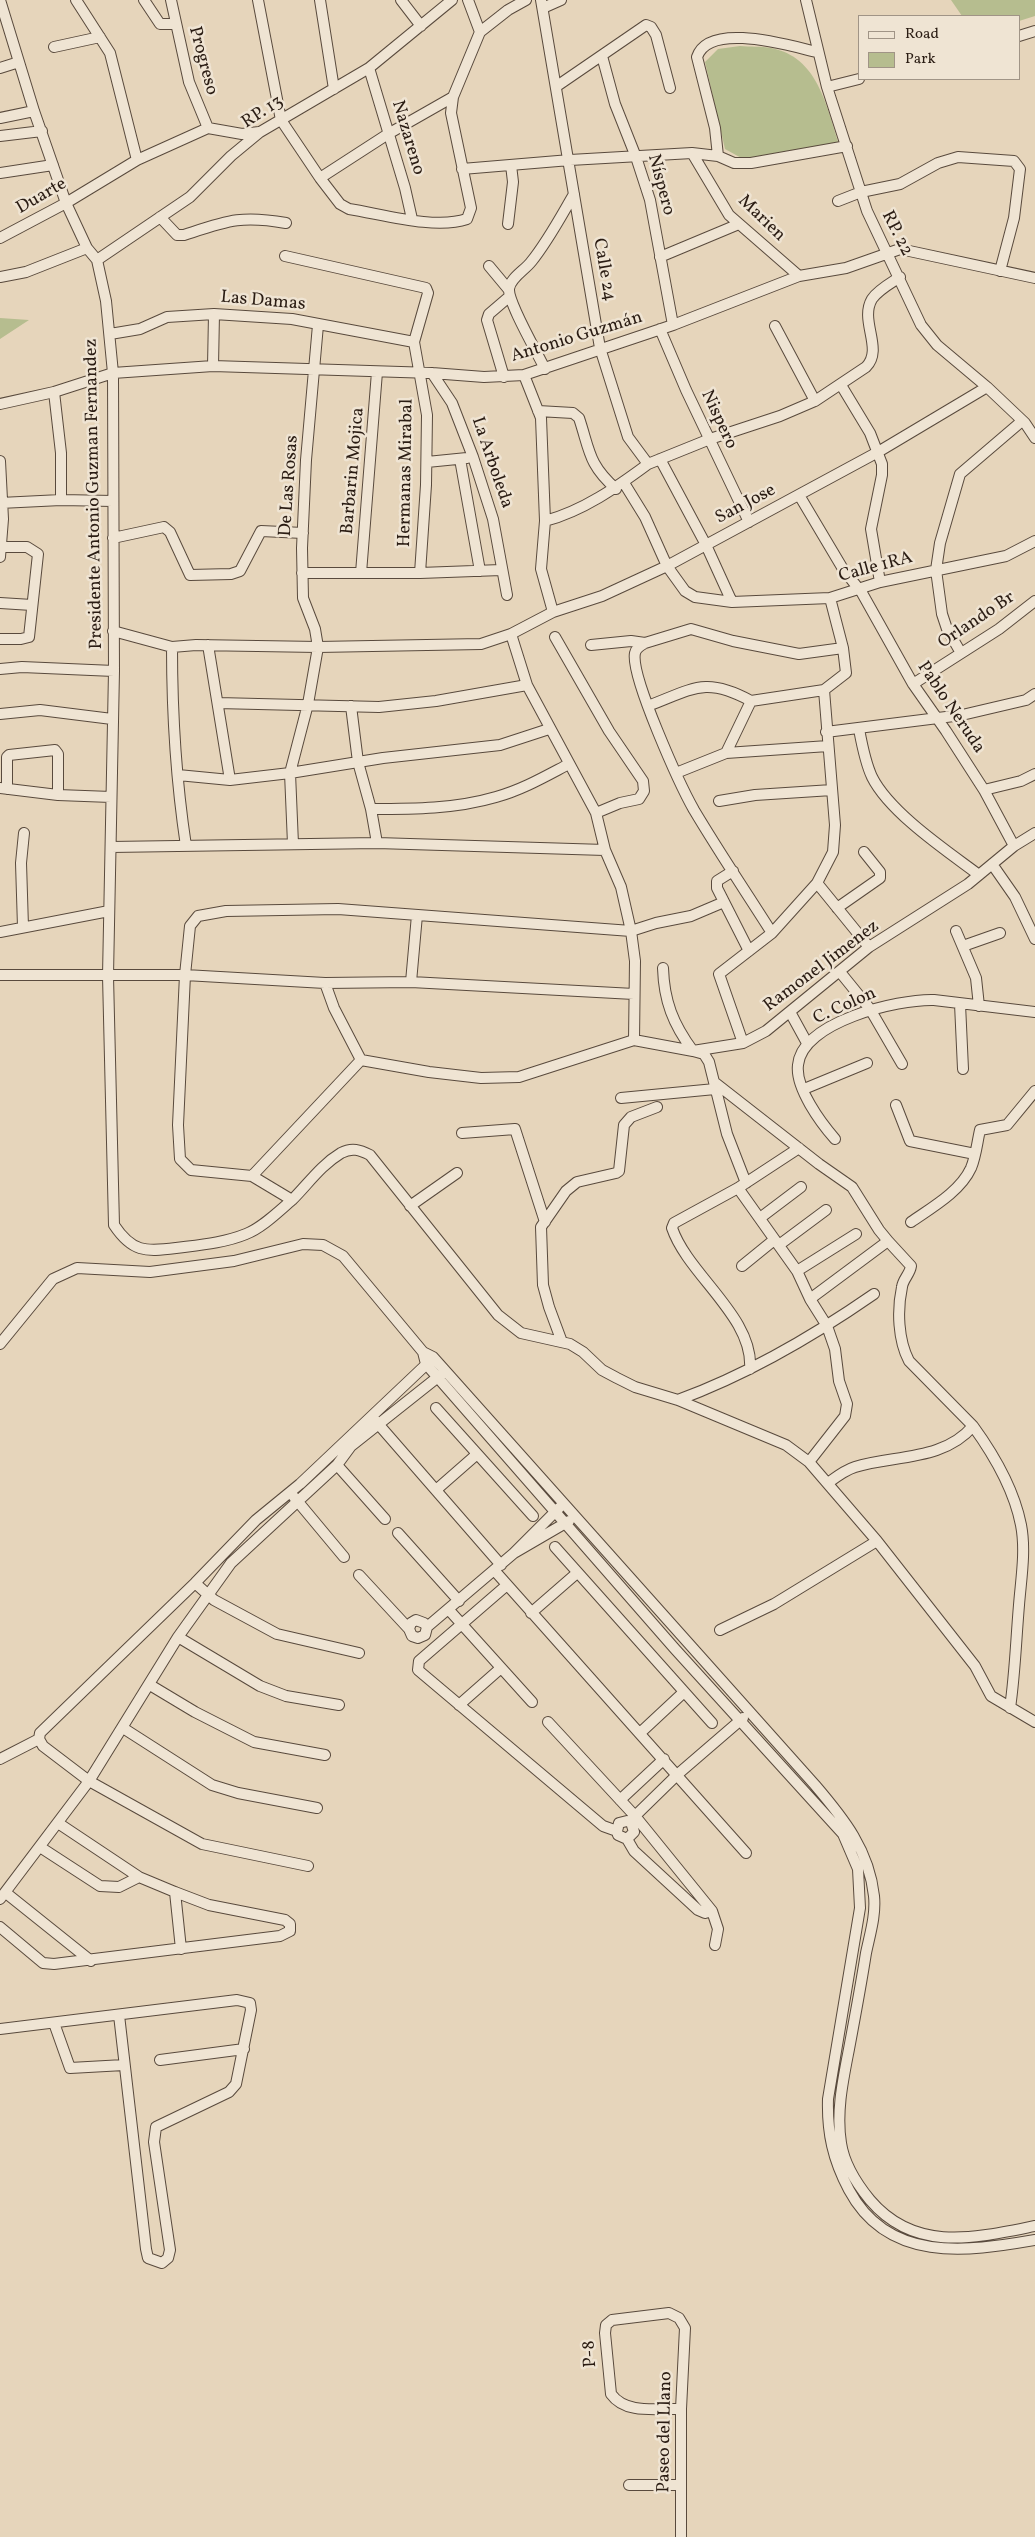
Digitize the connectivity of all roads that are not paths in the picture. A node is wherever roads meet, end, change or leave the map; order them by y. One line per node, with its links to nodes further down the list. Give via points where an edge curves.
1 (0, 0): 16 (street, Presidente Antonio Guzman Fernandez)
2 (76, 0): 20 (street)
3 (144, 0): 14 (street, via 160,24)
4 (171, 0): 14 (street, Progreso)
5 (258, 0): 35 (street)
6 (320, 0): 31 (street)
7 (401, 0): 15 (street)
8 (452, 0): 15 (street, RP. 13)
9 (468, 0): 18 (street)
10 (526, 0): 18 (street)
11 (560, 0): 13 (street)
12 (806, 0): 22 (street, RP. 22)
13 (542, 4): 28 (street, Calle 24)
14 (175, 24): 36 (street, Progreso, via 189,82)
15 (421, 26): 26 (street, RP. 13)
16 (4, 27): 24 (street, Presidente Antonio Guzman Fernandez)
17 (1035, 31): 19 (street)
18 (480, 32): 32 (street)
19 (1020, 36)
20 (100, 37): 21 (street); 45 (street, via 110,53)
21 (54, 48)
22 (817, 52): 29 (street, RP. 22); 43 (street, via 734,38 707,43 700,49 697,57 715,128)
23 (602, 56): 28 (street); 30 (street, via 641,26 650,27 656,35); 44 (street, Níspero, via 615,104)
24 (19, 62): 25 (street); 33 (street, Presidente Antonio Guzman Fernandez)
25 (0, 68)
26 (369, 68): 31 (street, RP. 13); 39 (street, Nazareno)
27 (858, 78): 29 (street)
28 (557, 86): 46 (street, Calle 24)
29 (827, 87): 41 (street, RP. 22)
30 (670, 88)
31 (334, 89): 35 (street, RP. 13)
32 (453, 97): 39 (street); 49 (street, via 451,113)
33 (34, 111): 34 (street); 37 (street, Presidente Antonio Guzman Fernandez)
34 (0, 118)
35 (281, 120): 38 (street, RP. 13); 51 (street)
36 (208, 128): 38 (street, via 242,134); 45 (street, Duarte)
37 (42, 131): 40 (street); 47 (street, Presidente Antonio Guzman Fernandez)
38 (260, 132): 56 (street, RP. 13, via 190,198)
39 (388, 134): 51 (street); 57 (street, Nazareno)
40 (0, 136)
41 (847, 146): 43 (street, via 751,163 734,163); 52 (street, RP. 22)
42 (692, 154): 43 (street); 44 (street); 60 (street, Marien, via 729,215)
43 (718, 156)
44 (636, 157): 46 (street); 65 (street, Níspero, via 650,200)
45 (137, 160): 55 (street, Duarte)
46 (570, 160): 48 (street); 53 (street, Calle 24)
47 (53, 165): 50 (street); 55 (street, Presidente Antonio Guzman Fernandez)
48 (511, 165): 49 (street); 59 (street, via 514,182)
49 (462, 169): 57 (street, via 471,208 466,219 456,223)
50 (0, 173)
51 (320, 178): 57 (street, via 344,206)
52 (861, 192): 54 (street); 63 (street, RP. 22); 68 (street, via 900,184 938,163 958,157 1014,161 1020,169 1014,218)
53 (574, 194): 73 (street, via 548,240 511,283); 81 (street, Calle 24)
54 (838, 201)
55 (66, 203): 61 (street, Duarte); 62 (street, Presidente Antonio Guzman Fernandez)
56 (160, 217): 58 (street, via 177,235 234,219 257,218); 66 (street, RP. 13)
57 (412, 219)
58 (286, 223)
59 (508, 224)
60 (739, 224): 65 (street); 69 (street, Marien)
61 (0, 238)
62 (87, 248): 66 (street, Presidente Antonio Guzman Fernandez); 70 (street, via 26,272)
63 (887, 252): 68 (street, Antonio Guzmán, via 900,249); 69 (street, Antonio Guzmán, via 846,268); 71 (street, RP. 22)
64 (286, 256): 80 (street, via 426,288 428,293)
65 (660, 257): 76 (street, Níspero)
66 (97, 260): 79 (street, Presidente Antonio Guzman Fernandez)
67 (489, 266): 73 (street)
68 (1000, 271): 72 (street, Antonio Guzmán)
69 (799, 276): 76 (street, Antonio Guzmán)
70 (0, 277)
71 (900, 277): 91 (street, via 873,297 869,306 872,361); 92 (street, RP. 22, via 924,331)
72 (1035, 278)
73 (510, 293): 84 (street); 90 (street, via 487,320)
74 (214, 314): 75 (street, Las Damas); 79 (street, Las Damas, via 167,316 140,329); 82 (street)
75 (318, 324): 80 (street, Las Damas); 83 (street, De Las Rosas)
76 (673, 325): 78 (street, Antonio Guzmán)
77 (775, 326): 94 (street)
78 (660, 330): 81 (street, Antonio Guzmán); 99 (street, Nispero)
79 (110, 334): 86 (street, Presidente Antonio Guzman Fernandez)
80 (414, 342): 88 (street, Hermanas Mirabal)
81 (600, 348): 84 (street, Antonio Guzmán); 106 (street, Calle 24, via 628,437)
82 (213, 366): 83 (street, Antonio Guzmán); 86 (street, Antonio Guzmán)
83 (314, 369): 85 (street, Antonio Guzmán); 114 (street, De Las Rosas)
84 (545, 369): 89 (street, Antonio Guzmán)
85 (377, 372): 88 (street, Antonio Guzmán); 124 (street, Barbarin Mojica)
86 (113, 373): 93 (street, Antonio Guzmán); 110 (street, Presidente Antonio Guzman Fernandez)
87 (432, 373): 88 (street, Antonio Guzmán); 90 (street, Antonio Guzmán); 101 (street, La Arboleda, via 452,403)
88 (420, 374): 105 (street, Hermanas Mirabal, via 427,415)
89 (524, 375): 90 (street, Antonio Guzmán); 96 (street)
90 (504, 377)
91 (841, 385): 94 (street); 100 (street)
92 (987, 387): 97 (street, RP. 22); 100 (street, San Jose)
93 (54, 392): 95 (street, Antonio Guzmán); 109 (street, via 61,453)
94 (815, 401): 99 (street)
95 (0, 404)
96 (538, 411): 107 (street, Calle 1RA, via 573,413 579,418 590,458 601,476); 112 (street)
97 (1022, 421): 98 (street, RP. 22); 121 (street, via 960,474 940,543)
98 (1035, 438)
99 (710, 439): 103 (street); 113 (street, Nispero)
100 (878, 452): 108 (street, San Jose); 126 (street, via 882,475 871,536)
101 (473, 457): 102 (street); 120 (street, La Arboleda, via 493,519)
102 (460, 459): 105 (street); 122 (street)
103 (660, 459): 106 (street); 117 (street)
104 (0, 461): 111 (street)
105 (427, 462): 125 (street, Hermanas Mirabal)
106 (648, 464): 107 (street)
107 (620, 486): 112 (street, via 563,516); 119 (street, Calle 1RA, via 645,518)
108 (799, 495): 113 (street, San Jose); 127 (street, Pablo Neruda)
109 (61, 500): 110 (street); 111 (street)
110 (113, 502): 115 (street, Presidente Antonio Guzman Fernandez)
111 (0, 503): 118 (street)
112 (545, 521): 134 (street, via 541,569)
113 (749, 522): 117 (street, San Jose)
114 (302, 533): 115 (street, via 261,531 240,571 214,575 190,575 170,532 164,527); 123 (street, De Las Rosas)
115 (113, 538): 135 (street, Presidente Antonio Guzman Fernandez)
116 (1035, 541): 121 (street, Calle 1RA, via 1006,556)
117 (706, 544): 119 (street, San Jose); 129 (street)
118 (1, 552): 133 (street, via 27,547 38,554)
119 (667, 566): 129 (street, Calle 1RA, via 685,591 695,598); 134 (street, San Jose, via 602,596)
120 (501, 570): 122 (street); 128 (street, La Arboleda)
121 (936, 570): 126 (street, Calle 1RA); 145 (street, via 942,614)
122 (480, 571): 125 (street)
123 (302, 573): 124 (street); 143 (street, De Las Rosas, via 303,598)
124 (362, 573): 125 (street)
125 (420, 573)
126 (880, 582): 127 (street, Calle 1RA)
127 (858, 589): 130 (street, Calle 1RA); 148 (street, Pablo Neruda)
128 (507, 595)
129 (729, 597): 130 (street, Calle 1RA)
130 (830, 598): 144 (street)
131 (1035, 601): 145 (street, Orlando Br, via 1000,629)
132 (0, 603): 133 (street)
133 (32, 605): 138 (street, via 29,637)
134 (553, 612): 136 (street, San Jose)
135 (113, 631): 142 (street, San Jose); 147 (street, Presidente Antonio Guzman Fernandez)
136 (511, 634): 143 (street, San Jose, via 481,644); 149 (street)
137 (555, 637): 179 (street, via 609,731 643,781 644,791 639,799)
138 (0, 639)
139 (645, 643): 141 (street, via 631,641); 144 (street, via 691,629 732,642 799,654); 156 (street, via 638,647 635,661)
140 (208, 645): 142 (street, San Jose); 143 (street, San Jose); 153 (street)
141 (592, 645)
142 (172, 647): 170 (street)
143 (318, 647): 154 (street)
144 (843, 648): 150 (street, via 846,673)
145 (961, 653): 148 (street, Orlando Br)
146 (0, 669): 147 (street)
147 (114, 670): 158 (street, Presidente Antonio Guzman Fernandez)
148 (912, 684): 159 (street, Pablo Neruda)
149 (527, 685): 155 (street, via 436,701 378,707); 160 (street)
150 (824, 690): 152 (street); 162 (street)
151 (1035, 694): 159 (street, via 1008,705)
152 (751, 701): 156 (street, via 724,688 711,686); 164 (street)
153 (218, 702): 154 (street); 171 (street)
154 (308, 704): 155 (street); 167 (street)
155 (351, 706): 165 (street)
156 (648, 706): 168 (street)
157 (0, 714): 158 (street, via 40,710)
158 (112, 719): 176 (street, Presidente Antonio Guzman Fernandez)
159 (937, 719): 161 (street); 174 (street, Pablo Neruda)
160 (549, 729): 165 (street, via 500,745); 166 (street)
161 (860, 729): 162 (street); 191 (street, via 870,772 886,798)
162 (826, 732): 163 (street)
163 (828, 746): 164 (street); 173 (street)
164 (726, 753): 168 (street)
165 (358, 762): 167 (street); 178 (street)
166 (570, 764): 178 (street, via 498,797 426,809); 179 (street)
167 (290, 773): 171 (street); 183 (street)
168 (676, 773): 190 (street, via 694,810)
169 (1035, 774): 174 (street)
170 (178, 775): 171 (street); 184 (street)
171 (230, 780)
172 (4, 788): 175 (street); 175 (street, via 9,755 55,750 58,754)
173 (832, 790): 177 (street); 192 (street, via 833,852)
174 (984, 790): 185 (street, Pablo Neruda)
175 (58, 795): 176 (street)
176 (111, 797): 186 (street, Presidente Antonio Guzman Fernandez)
177 (719, 800)
178 (371, 809): 182 (street)
179 (596, 813): 187 (street)
180 (24, 833): 198 (street, via 21,863)
181 (1035, 833): 185 (street, Ramonel Jimenez)
182 (377, 843): 183 (street); 187 (street)
183 (293, 844): 184 (street)
184 (186, 846): 186 (street)
185 (1014, 846): 189 (street, Ramonel Jimenez)
186 (111, 847): 195 (street, Presidente Antonio Guzman Fernandez)
187 (604, 850): 199 (street, via 621,888)
188 (864, 852): 194 (street, via 880,872 880,878)
189 (992, 864): 191 (street, Ramonel Jimenez); 197 (street)
190 (733, 871): 193 (street, via 716,883); 202 (street)
191 (979, 876): 206 (street, Ramonel Jimenez)
192 (817, 883): 194 (street); 202 (street)
193 (724, 902): 199 (street, via 691,916); 207 (street)
194 (837, 908): 206 (street)
195 (110, 911): 198 (street); 212 (street, Presidente Antonio Guzman Fernandez)
196 (417, 915): 199 (street); 211 (street, via 338,908 226,911 198,916 190,926); 213 (street)
197 (1032, 921): 204 (street)
198 (23, 927): 201 (street)
199 (631, 931): 215 (street, via 635,961)
200 (956, 931): 205 (street)
201 (0, 932)
202 (772, 933): 207 (street)
203 (1000, 933): 205 (street)
204 (1035, 939)
205 (963, 946): 217 (street, via 976,978)
206 (869, 948): 209 (street, Ramonel Jimenez)
207 (750, 951): 222 (street, via 719,974)
208 (663, 968): 224 (street, via 666,1001)
209 (840, 972): 218 (street); 219 (street, Ramonel Jimenez)
210 (0, 975): 212 (street)
211 (185, 975): 212 (street); 214 (street); 240 (street, via 178,1124 180,1159 191,1170)
212 (108, 976): 243 (street, Presidente Antonio Guzman Fernandez, via 114,1225 122,1237 133,1247 152,1251 209,1244 247,1234)
213 (411, 982): 214 (street); 215 (street)
214 (325, 983): 225 (street)
215 (634, 994): 221 (street)
216 (960, 1004): 217 (street, C. Colon); 218 (street, C. Colon, via 929,1000); 228 (street)
217 (979, 1006): 220 (street, C. Colon)
218 (870, 1009): 223 (street, C. Colon, via 822,1032); 227 (street)
219 (790, 1012): 222 (street, Ramonel Jimenez, via 766,1031); 223 (street)
220 (1035, 1012)
221 (634, 1040): 224 (street, Ramonel Jimenez); 225 (street, via 519,1077 481,1078)
222 (743, 1043): 224 (street, Ramonel Jimenez)
223 (807, 1043): 230 (street, C. Colon, via 797,1067)
224 (693, 1051): 229 (street, via 704,1054 709,1062)
225 (361, 1060): 240 (street)
226 (866, 1063): 230 (street)
227 (902, 1064)
228 (963, 1069)
229 (714, 1085): 232 (street); 237 (street); 241 (street)
230 (804, 1089): 236 (street, C. Colon, via 814,1113)
231 (1035, 1092): 238 (street, via 1007,1125 980,1130)
232 (621, 1098)
233 (896, 1104): 238 (street, via 910,1141)
234 (657, 1107): 247 (street, via 630,1117 624,1125 619,1170 577,1182 566,1191)
235 (462, 1133): 247 (street, via 515,1129)
236 (835, 1139)
237 (799, 1148): 241 (street); 250 (street, via 852,1187)
238 (975, 1154): 248 (street, via 967,1176 941,1202)
239 (457, 1174): 244 (street)
240 (252, 1176): 243 (street)
241 (742, 1186): 246 (street); 260 (street, via 674,1223 672,1228 684,1252 735,1323 751,1355)
242 (801, 1186): 246 (street)
243 (292, 1200): 244 (street, Presidente Antonio Guzman Fernandez, via 318,1171 352,1149 370,1155)
244 (410, 1206): 257 (street, via 498,1315 521,1333)
245 (826, 1210): 251 (street)
246 (760, 1218): 251 (street)
247 (545, 1222): 257 (street, via 541,1227 544,1285 548,1307)
248 (911, 1222)
249 (856, 1234): 253 (street)
250 (888, 1241): 255 (street); 265 (street, via 911,1266 901,1289 904,1352)
251 (776, 1243): 252 (street); 253 (street)
252 (742, 1266)
253 (797, 1272): 255 (street)
254 (874, 1294): 256 (street)
255 (810, 1299): 256 (street)
256 (827, 1326): 260 (street, via 768,1362); 267 (street, via 847,1408 845,1416)
257 (562, 1342): 262 (street, via 583,1352 616,1378)
258 (0, 1344): 259 (street, via 53,1279 77,1268 150,1272 234,1261 303,1244 323,1245 343,1256)
259 (429, 1361): 261 (street); 264 (street)
260 (750, 1369): 262 (street)
261 (441, 1374): 264 (street); 273 (street); 274 (street)
262 (678, 1400): 267 (street, via 786,1445)
263 (436, 1408): 266 (street)
264 (374, 1419): 268 (street); 270 (street); 271 (street)
265 (973, 1426): 269 (street, via 950,1443 925,1454 854,1468); 303 (street, via 1001,1472 1021,1524 1022,1572)
266 (476, 1454): 270 (street); 275 (street)
267 (809, 1462): 269 (street)
268 (337, 1466): 272 (street); 277 (street)
269 (828, 1483): 280 (street)
270 (436, 1490): 284 (street)
271 (290, 1492): 272 (street); 287 (street, via 256,1520)
272 (298, 1502): 283 (street); 289 (street, via 249,1544)
273 (563, 1504): 274 (street); 276 (street)
274 (554, 1511): 278 (street); 282 (street)
275 (533, 1516)
276 (574, 1516): 278 (street); 304 (street)
277 (385, 1519)
278 (565, 1524): 282 (street); 305 (street)
279 (398, 1533): 290 (street)
280 (877, 1541): 294 (street, via 774,1604); 303 (street, via 975,1666 991,1696)
281 (555, 1547): 285 (street)
282 (514, 1553): 284 (street)
283 (344, 1557)
284 (497, 1567): 288 (street); 290 (street)
285 (577, 1573): 292 (street); 299 (street)
286 (359, 1575): 291 (street, via 412,1636 425,1635 427,1628)
287 (195, 1583): 289 (street); 311 (street, via 63,1709 40,1733)
288 (507, 1585): 292 (street); 293 (street)
289 (208, 1594): 295 (street); 296 (street, via 277,1634)
290 (459, 1601): 291 (street)
291 (449, 1610): 293 (street)
292 (531, 1613): 310 (street)
293 (461, 1623): 297 (street); 302 (street, via 417,1665 425,1678)
294 (720, 1630)
295 (178, 1637): 298 (street); 301 (street, via 260,1686 286,1696)
296 (360, 1653)
297 (501, 1668): 300 (street); 302 (street)
298 (150, 1685): 309 (street); 312 (street, via 254,1742)
299 (684, 1692): 308 (street); 310 (street)
300 (532, 1702)
301 (340, 1705)
302 (459, 1705): 321 (street, via 603,1826)
303 (1010, 1708): 307 (street)
304 (750, 1713): 305 (street); 340 (street, via 845,1819 867,1864 874,1912 841,2091 839,2126 841,2145 852,2172 884,2215 914,2233 962,2237 993,2235)
305 (740, 1721): 315 (street); 341 (street, via 843,1834 858,1869 860,1908 828,2099 827,2125 831,2149 853,2198 888,2234 910,2243 940,2248 989,2248)
306 (548, 1722): 317 (street)
307 (1035, 1722)
308 (712, 1723)
309 (123, 1728): 316 (street); 318 (street, via 222,1789)
310 (640, 1733): 314 (street)
311 (39, 1739): 313 (street); 316 (street, via 43,1746)
312 (325, 1755)
313 (0, 1759)
314 (664, 1759): 315 (street); 317 (street)
315 (678, 1774): 319 (street); 324 (street)
316 (89, 1781): 320 (street); 325 (street, via 202,1844)
317 (620, 1800): 319 (street)
318 (316, 1808)
319 (633, 1819): 321 (street, via 619,1823); 322 (street, via 634,1832); 329 (street)
320 (58, 1823): 323 (street); 326 (street)
321 (616, 1831): 322 (street)
322 (627, 1839): 329 (street, via 634,1851 698,1910)
323 (40, 1847): 326 (street, via 100,1886 119,1887); 328 (street)
324 (746, 1853)
325 (308, 1866)
326 (139, 1877): 327 (street)
327 (175, 1892): 332 (street); 332 (street, via 209,1904 285,1920 291,1928 280,1936)
328 (3, 1896): 333 (street)
329 (712, 1911): 331 (street, via 718,1929)
330 (0, 1927): 333 (street, via 43,1963)
331 (715, 1944)
332 (180, 1949): 333 (street)
333 (91, 1961)
334 (119, 2015): 335 (street); 337 (street, via 246,2000 251,2010); 339 (street)
335 (54, 2022): 336 (street); 339 (street, via 70,2068)
336 (0, 2029)
337 (244, 2049): 338 (street); 339 (street, via 239,2077 229,2092 156,2128 154,2142 170,2250 162,2263 148,2258 146,2249)
338 (160, 2060)
339 (124, 2065)
340 (1035, 2226)
341 (1035, 2240)
342 (685, 2328): 343 (street, Paseo del Llano); 343 (street, P-8, via 680,2318 669,2313 612,2320 606,2325 605,2333 611,2394 616,2401 629,2408)
343 (681, 2408): 345 (street, Paseo del Llano)
344 (629, 2484): 345 (street)
345 (681, 2485): 346 (street, Paseo del Llano)
346 (681, 2537)

